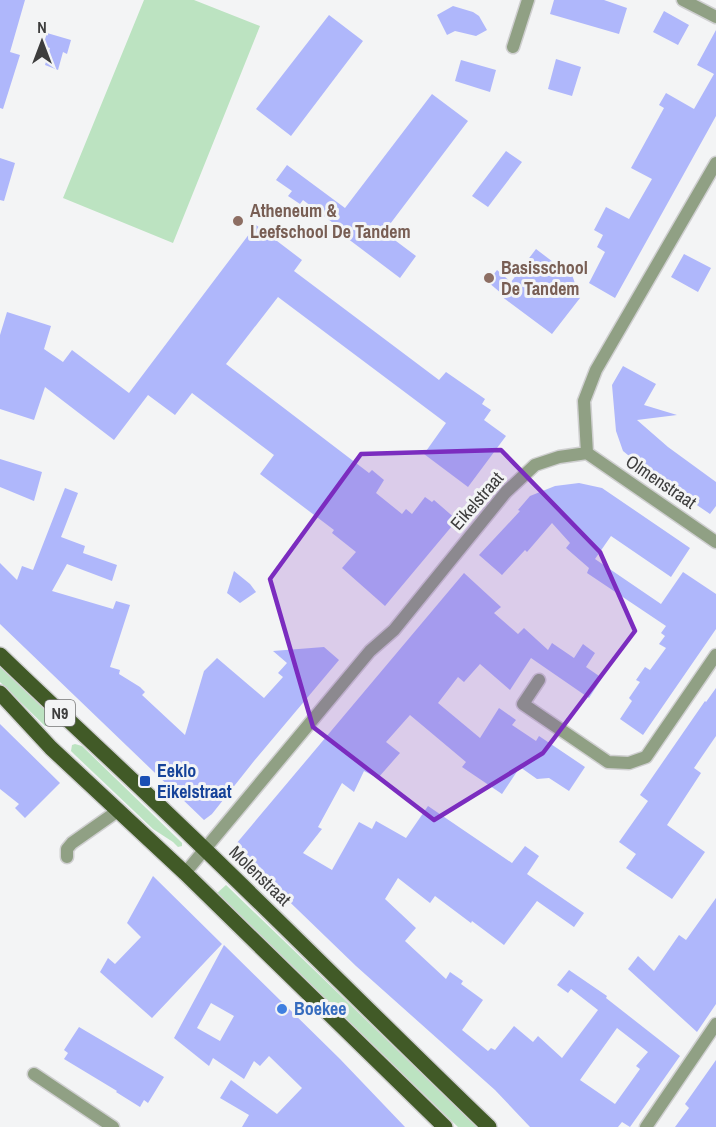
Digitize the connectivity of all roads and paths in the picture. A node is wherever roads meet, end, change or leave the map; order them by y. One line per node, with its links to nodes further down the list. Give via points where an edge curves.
1 (528, 0): 4 (street)
2 (682, 0): 3 (street)
3 (716, 17)
4 (513, 47)
5 (716, 163): 6 (street, via 596,370 584,401)
6 (586, 453): 7 (street, Olmenstraat); 13 (street, Eikelstraat, via 535,465 506,492 394,630 370,651)
7 (716, 542)
8 (0, 656): 13 (main road, Molenstraat / N9)
9 (716, 656): 10 (street, via 646,757 628,763 608,762 523,704)
10 (539, 680)
11 (0, 693): 12 (main road, N9, via 51,748)
12 (119, 810): 14 (street, via 72,843); 15 (main road, N9)
13 (205, 849): 15 (street, Eikelstraat); 20 (main road, Molenstraat / N9)
14 (67, 857)
15 (185, 873): 19 (main road, N9)
16 (716, 1024): 21 (street)
17 (34, 1074): 18 (street)
18 (113, 1127)
19 (445, 1127)
20 (489, 1127)
21 (646, 1127)

